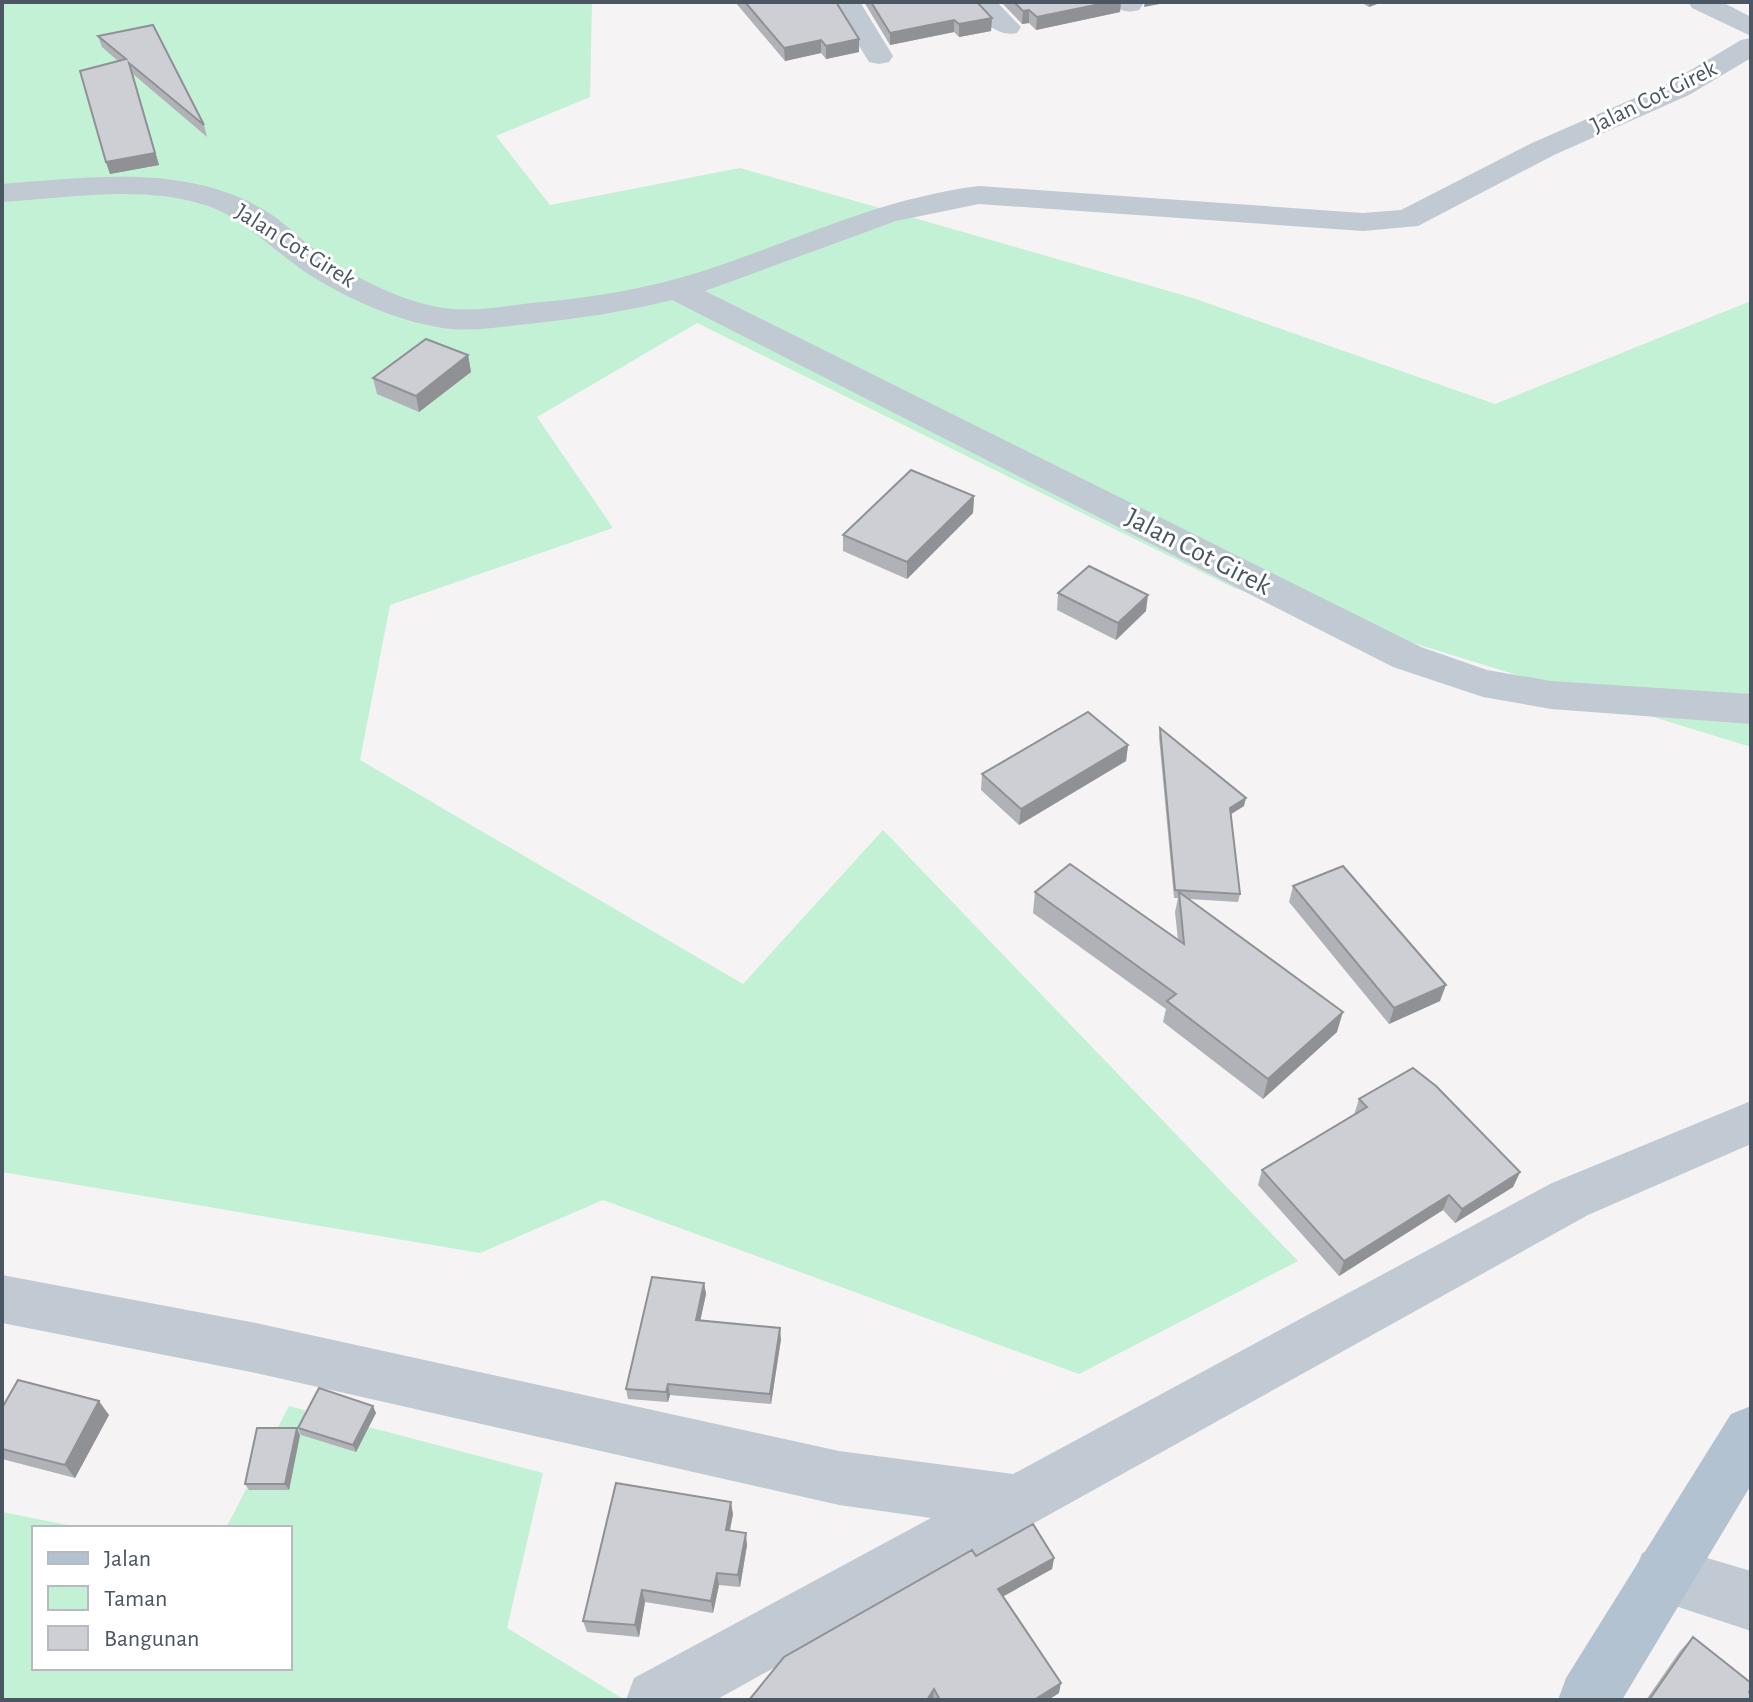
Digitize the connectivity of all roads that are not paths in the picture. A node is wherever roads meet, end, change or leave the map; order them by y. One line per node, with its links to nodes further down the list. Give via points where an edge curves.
1 (846, 2): 7 (street)
2 (982, 2): 4 (street)
3 (1702, 2): 5 (street)
4 (1007, 27)
5 (1751, 28)
6 (1751, 46): 9 (street, Jalan Cot Girek, via 1679,89 1543,149 1407,219 1363,222 979,195 944,198 866,217)
7 (879, 56)
8 (2, 193): 9 (street, Jalan Cot Girek, via 157,188 203,196 246,211 311,262 431,317 578,310)
9 (677, 290): 10 (street, Jalan Cot Girek, via 1407,657 1483,683 1551,695)
10 (1751, 709)
11 (1751, 1122): 14 (street, via 1570,1199)
12 (2, 1299): 14 (street, via 256,1348 839,1478)
13 (1751, 1433): 15 (main road)
14 (1018, 1503): 17 (street)
15 (1663, 1574): 16 (street); 18 (main road)
16 (1751, 1601)
17 (656, 1700)
18 (1588, 1700)

